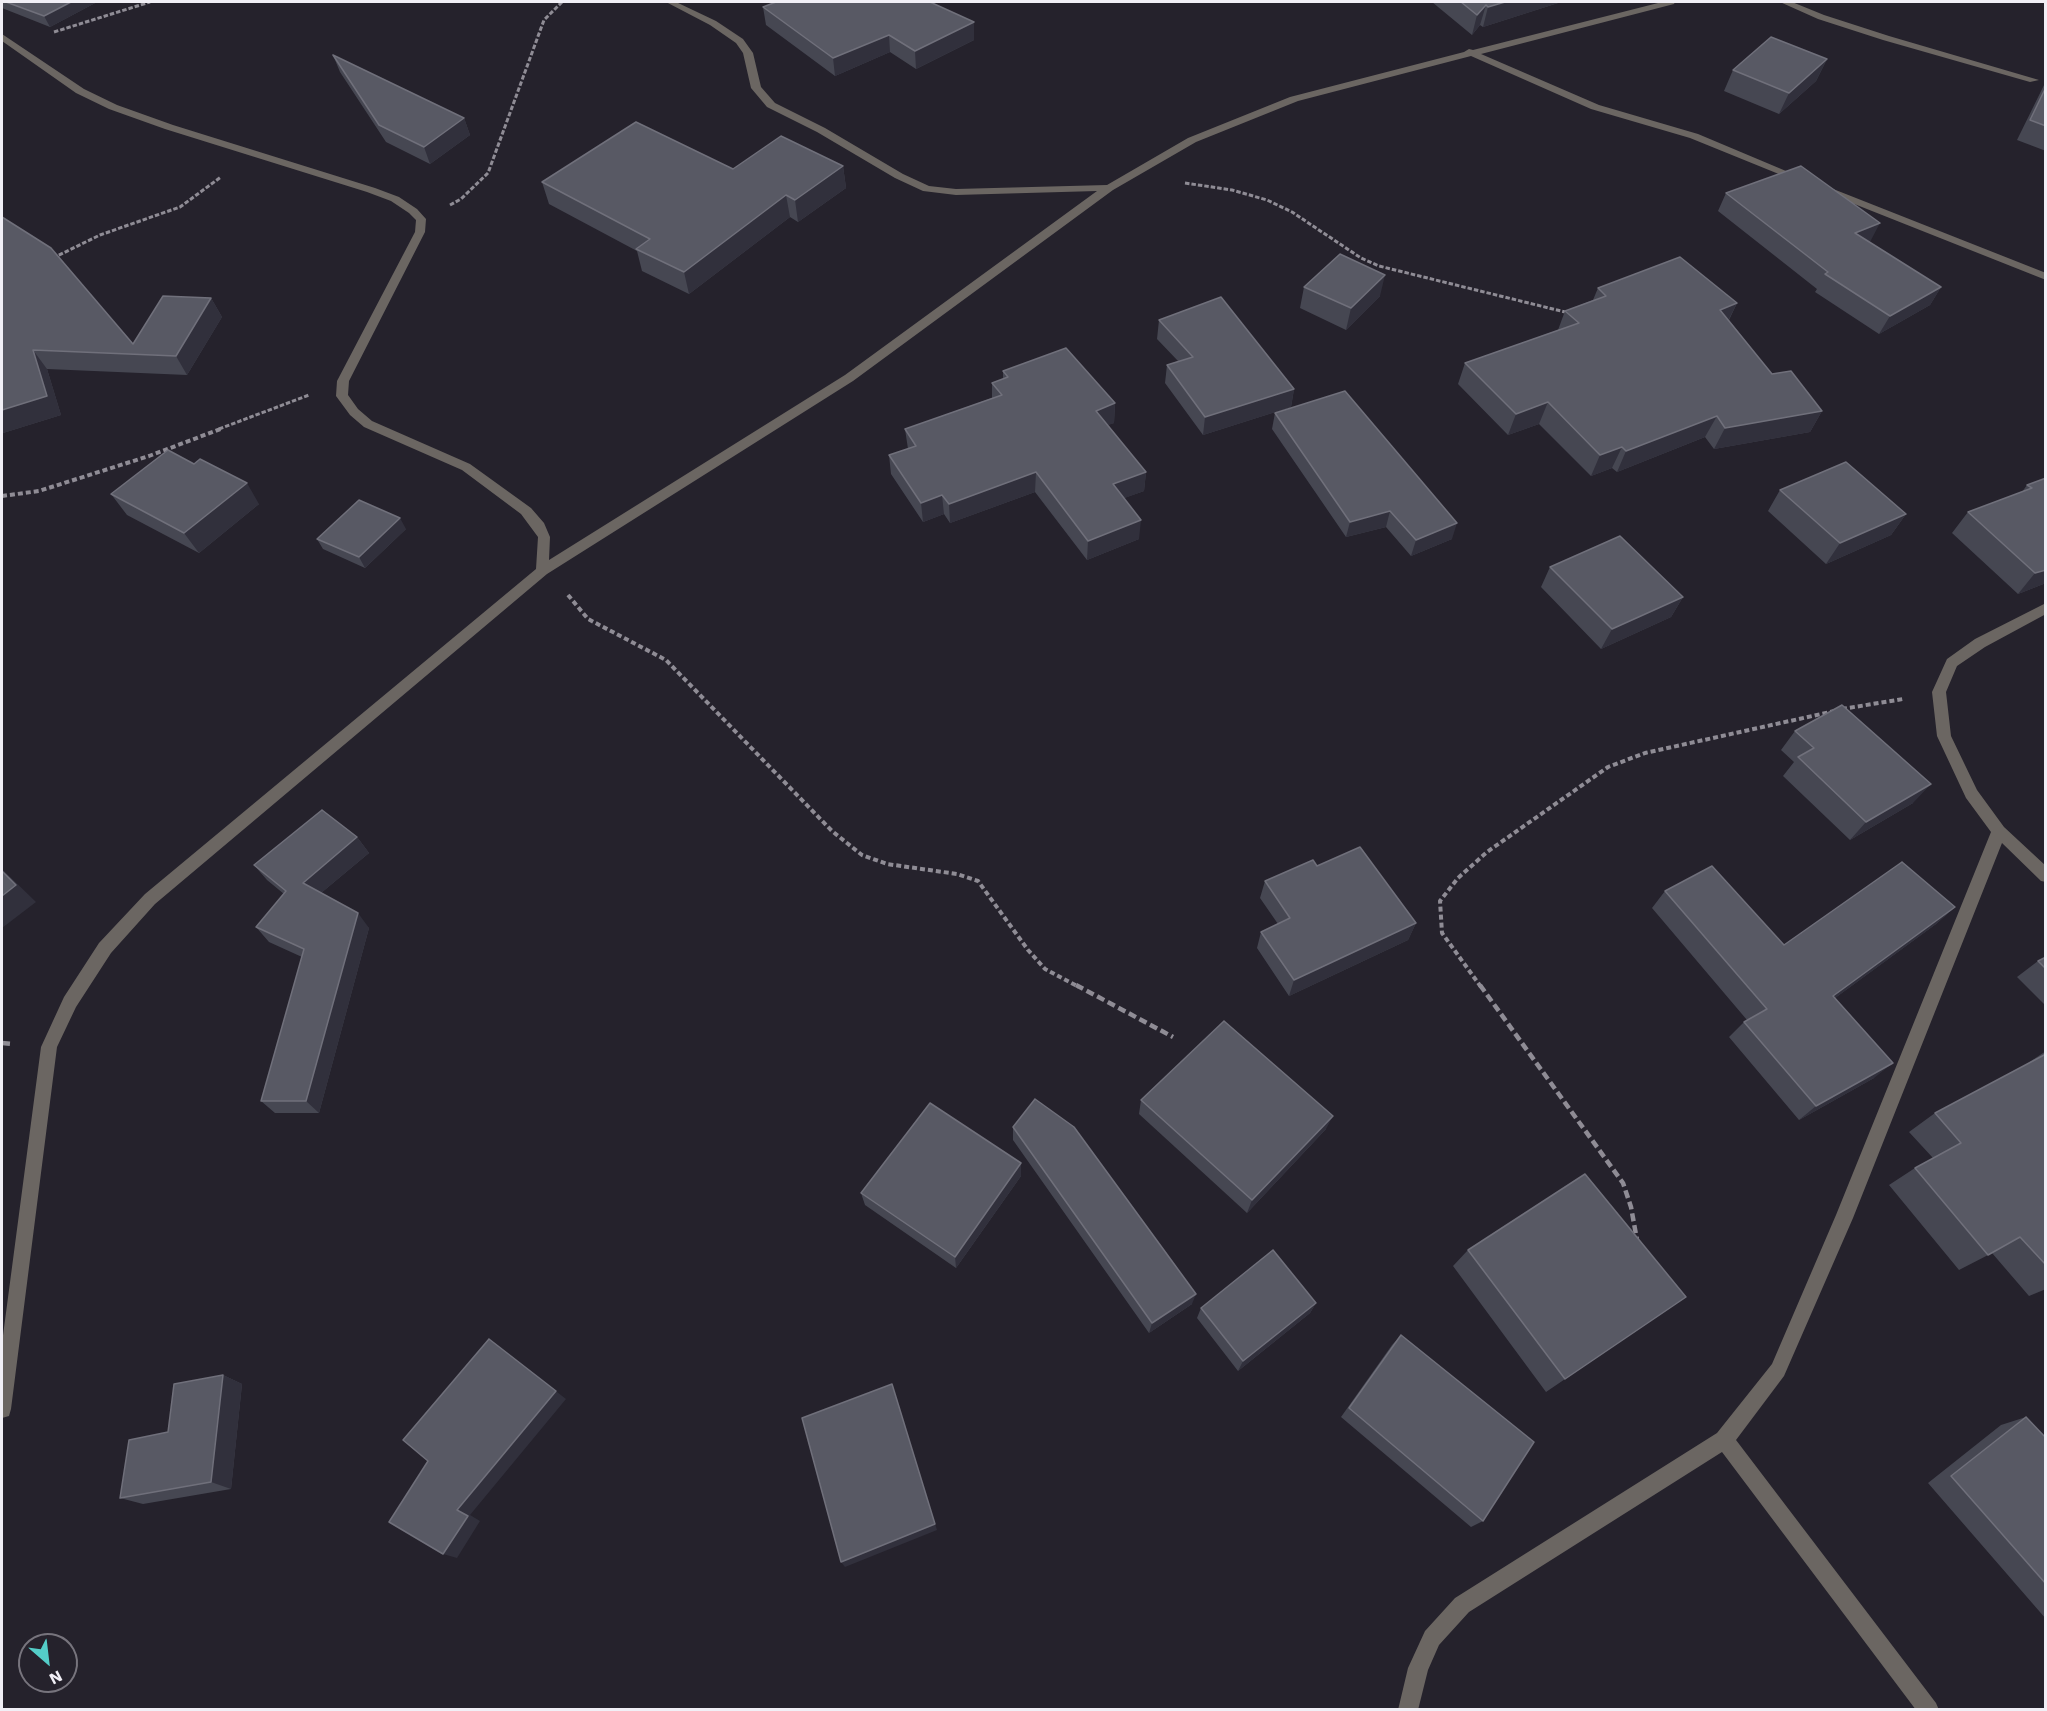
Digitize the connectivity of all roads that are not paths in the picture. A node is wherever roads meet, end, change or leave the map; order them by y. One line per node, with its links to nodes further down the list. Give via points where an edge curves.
1 (670, 2): 9 (street, via 713,22 740,41 748,53 756,88 771,105 927,189 956,192)
2 (1622, 2): 5 (street)
3 (1671, 2): 5 (street)
4 (1785, 2): 8 (street, via 1887,38)
5 (1637, 11): 7 (street)
6 (2, 37): 11 (street, via 80,91 113,107 395,199 421,219 420,232 343,381 342,396 368,424 466,467 526,511 544,537)
7 (1469, 52): 9 (street, via 1294,99 1192,140); 10 (street, via 1584,103 1694,136)
8 (2034, 80)
9 (1109, 188): 11 (street, via 849,378)
10 (2046, 277)
11 (542, 571): 15 (street, via 150,898 105,948 70,1002 49,1047)
12 (2046, 608): 13 (street, via 1980,643 1952,663 1939,692 1944,736 1971,794)
13 (1999, 831): 14 (street); 16 (street, via 1778,1370)
14 (2046, 876)
15 (2, 1409)
16 (1725, 1440): 17 (street, via 1462,1605 1431,1638 1418,1668); 18 (street)
17 (1408, 1710)
18 (1929, 1710)

